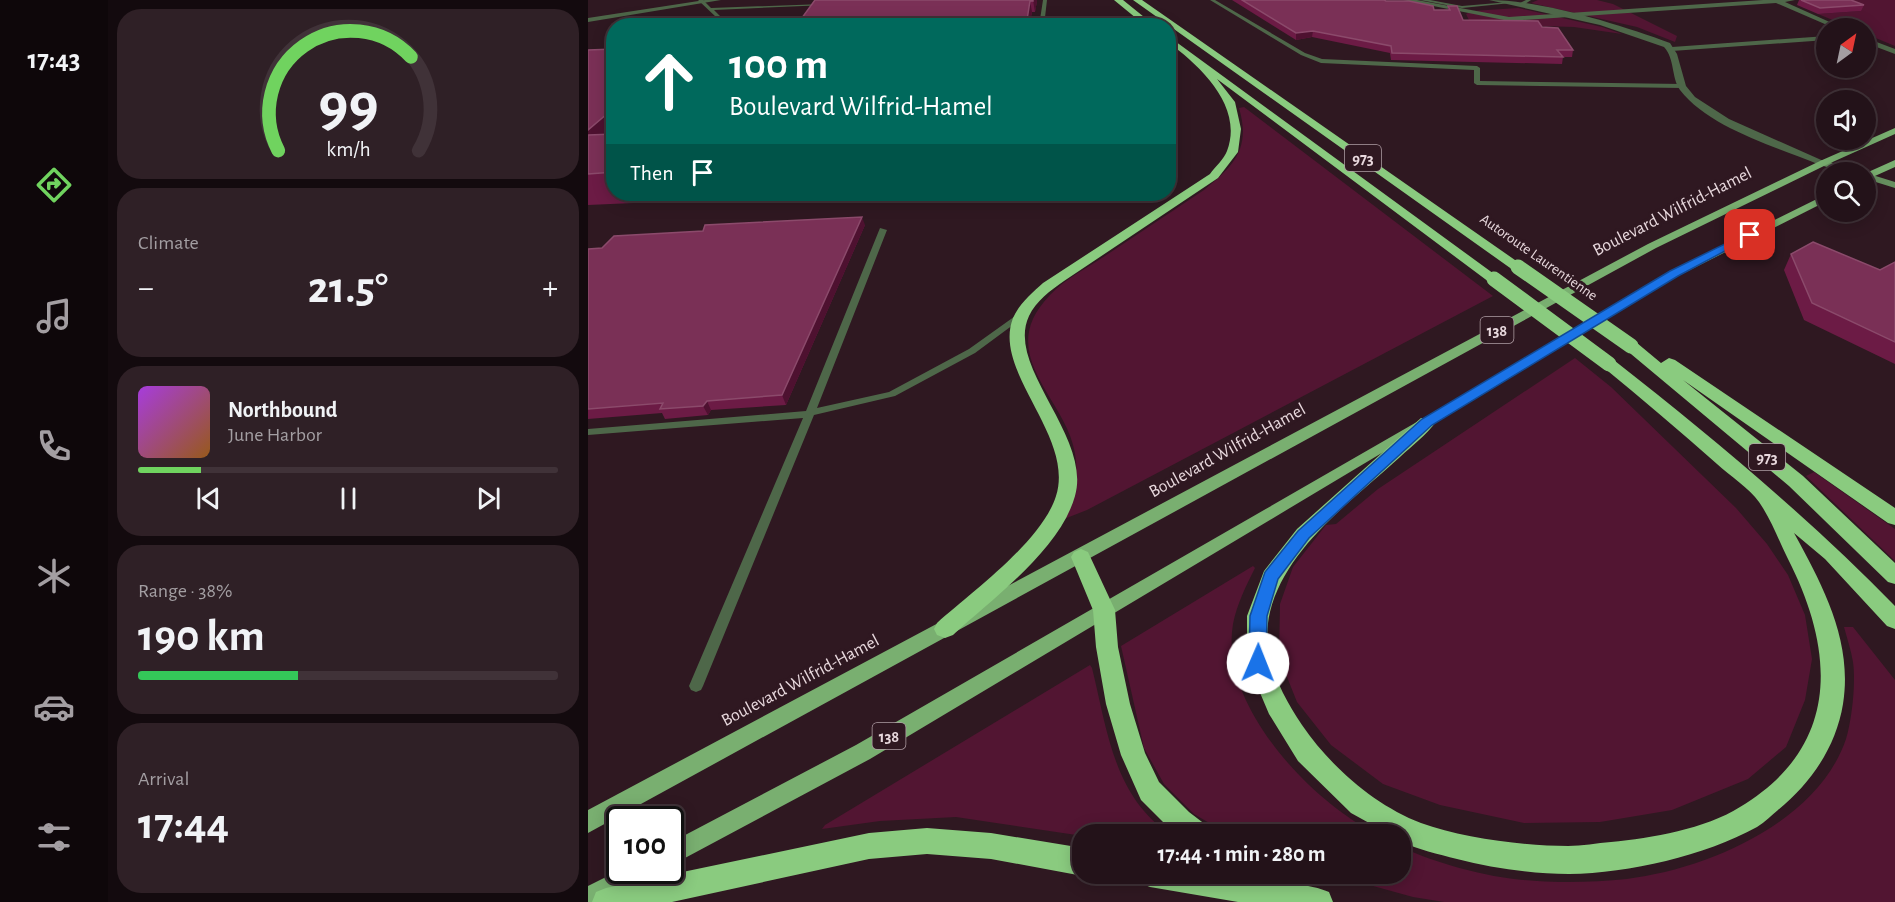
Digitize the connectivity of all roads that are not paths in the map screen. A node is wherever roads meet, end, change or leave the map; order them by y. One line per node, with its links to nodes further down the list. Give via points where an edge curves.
1 (690, 0): 18 (street)
2 (718, 0): 13 (street)
3 (1045, 0): 21 (lane)
4 (1118, 0): 22 (highway)
5 (1138, 0): 23 (highway, Autoroute Laurentienne / 973, bridge)
6 (1212, 0): 33 (lane, via 1321,61 1477,68 1477,83)
7 (1406, 0): 19 (street, via 1509,18)
8 (1422, 0): 14 (lane, via 1462,7)
9 (1492, 0): 14 (street)
10 (1529, 0): 16 (lane)
11 (1774, 0): 12 (street); 19 (street); 24 (street)
12 (1792, 0)
13 (701, 1): 17 (lane); 25 (street)
14 (1509, 3): 16 (street)
15 (831, 5): 17 (lane)
16 (1520, 5): 19 (street)
17 (710, 9): 20 (lane)
18 (588, 15)
19 (1570, 15): 30 (street, via 1623,28)
20 (718, 18)
21 (1042, 18)
22 (1142, 18)
23 (1164, 18)
24 (1816, 18)
25 (588, 20)
26 (1176, 27): 45 (highway, Autoroute Laurentienne / 973, bridge)
27 (1816, 39): 30 (lane)
28 (1176, 44): 32 (highway, 973)
29 (1876, 44): 31 (street)
30 (1672, 50): 33 (street)
31 (1895, 52)
32 (1197, 59): 44 (highway, via 1230,102 1236,129 1232,152 1214,176 1050,285); 49 (highway, 973, bridge, via 1609,363)
33 (1682, 87): 35 (street, via 1725,120)
34 (1895, 130): 36 (main road, Boulevard Wilfrid-Hamel / 138)
35 (1821, 162)
36 (1825, 162)
37 (1895, 163): 39 (main road)
38 (1816, 166): 51 (main road, Boulevard Wilfrid-Hamel / 138, via 1652,246)
39 (1876, 172)
40 (1876, 180): 41 (main road)
41 (1895, 185)
42 (1816, 203): 47 (main road, 138, via 1674,274)
43 (883, 230): 46 (lane)
44 (1021, 316): 46 (lane, via 972,351 892,394); 55 (highway, via 1015,332 1018,351 1063,447 1068,469 1066,496 1038,543)
45 (1631, 346): 50 (highway, via 1663,359); 52 (highway, Autoroute Laurentienne / 973, via 1796,481)
46 (810, 413): 48 (lane); 56 (lane)
47 (1427, 422): 49 (highway, via 1304,534 1271,577 1258,616 1258,663 1277,707 1307,753 1360,804 1417,835 1487,853 1569,860 1635,853 1694,840 1749,817 1790,784 1817,748 1831,704 1833,659 1826,623 1807,576); 53 (main road, 138)
48 (588, 432)
49 (1765, 495): 54 (highway, 973, via 1832,554)
50 (1895, 518)
51 (1081, 557): 53 (highway); 55 (main road, Boulevard Wilfrid-Hamel / 138)
52 (1895, 576)
53 (1104, 610): 58 (highway, via 1118,704 1133,755 1150,791); 59 (main road, 138, via 863,752)
54 (1895, 620)
55 (945, 629): 57 (main road, Boulevard Wilfrid-Hamel / 138)
56 (696, 686)
57 (588, 822)
58 (1184, 824)
59 (684, 848)
60 (1072, 860): 66 (highway, via 991,846 927,841 869,846)
61 (616, 884): 65 (main road)
62 (1213, 884): 64 (highway)
63 (1265, 884): 64 (highway)
64 (1281, 896): 67 (highway)
65 (588, 899)
66 (606, 902)
67 (1319, 902)

